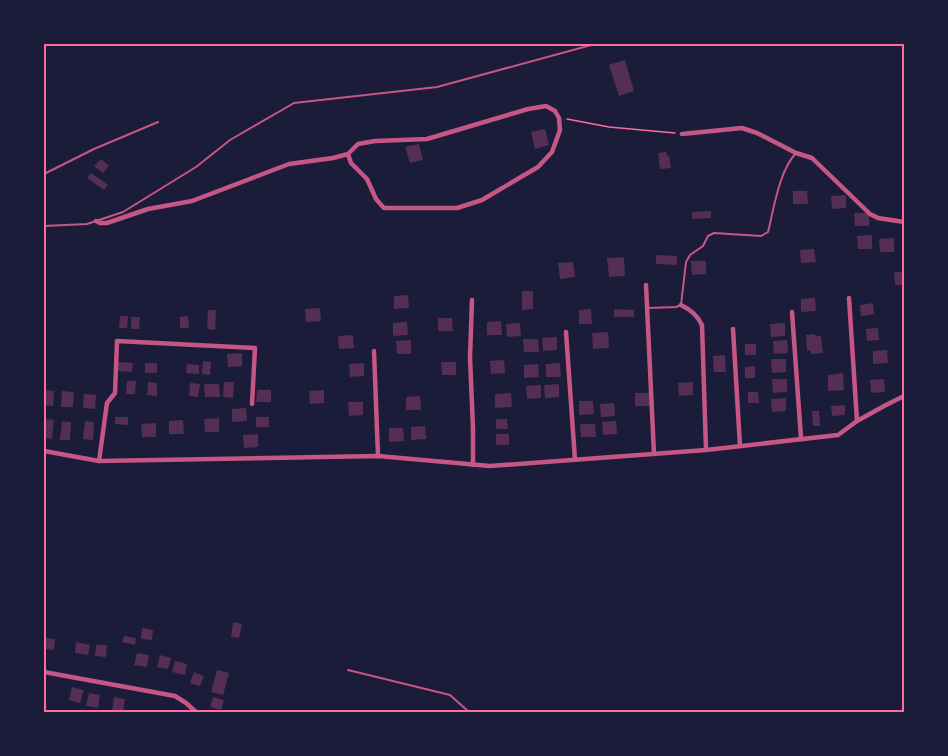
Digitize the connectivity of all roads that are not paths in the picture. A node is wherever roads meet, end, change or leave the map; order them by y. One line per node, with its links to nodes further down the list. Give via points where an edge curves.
1 (595, 44): 7 (lane, via 437,87 294,103 230,140 196,167 123,212)
2 (158, 122): 6 (lane)
3 (682, 134): 4 (street, via 742,128)
4 (796, 153): 8 (street, via 812,158 870,213); 13 (lane, via 780,184 768,232 761,236 708,236 686,262)
5 (348, 154): 5 (street, via 384,208 457,208 482,200 538,167 552,152 560,130 559,118 546,106 528,109 427,139 358,144); 7 (street, via 289,164 192,201 148,209 107,223)
6 (44, 174)
7 (96, 221): 9 (lane)
8 (904, 222)
9 (44, 226)
10 (646, 285): 14 (street)
11 (849, 298): 21 (street)
12 (472, 300): 30 (street)
13 (681, 305): 14 (lane); 24 (street, via 698,316 702,325)
14 (647, 308): 26 (street)
15 (792, 312): 22 (street)
16 (733, 329): 23 (street)
17 (566, 332): 28 (street)
18 (374, 351): 27 (street)
19 (904, 396): 21 (street)
20 (252, 404): 29 (street, via 255,348 117,340 115,393 106,403)
21 (857, 421): 22 (street, via 838,435)
22 (801, 438): 23 (street)
23 (740, 446): 24 (street)
24 (706, 450): 26 (street)
25 (44, 451): 29 (street)
26 (654, 454): 28 (street)
27 (378, 456): 29 (street); 30 (street)
28 (575, 460): 30 (street)
29 (99, 461)
30 (472, 465)
31 (348, 670): 34 (lane, via 450,695)
32 (44, 672): 33 (street, via 175,696)
33 (196, 712)
34 (469, 712)

